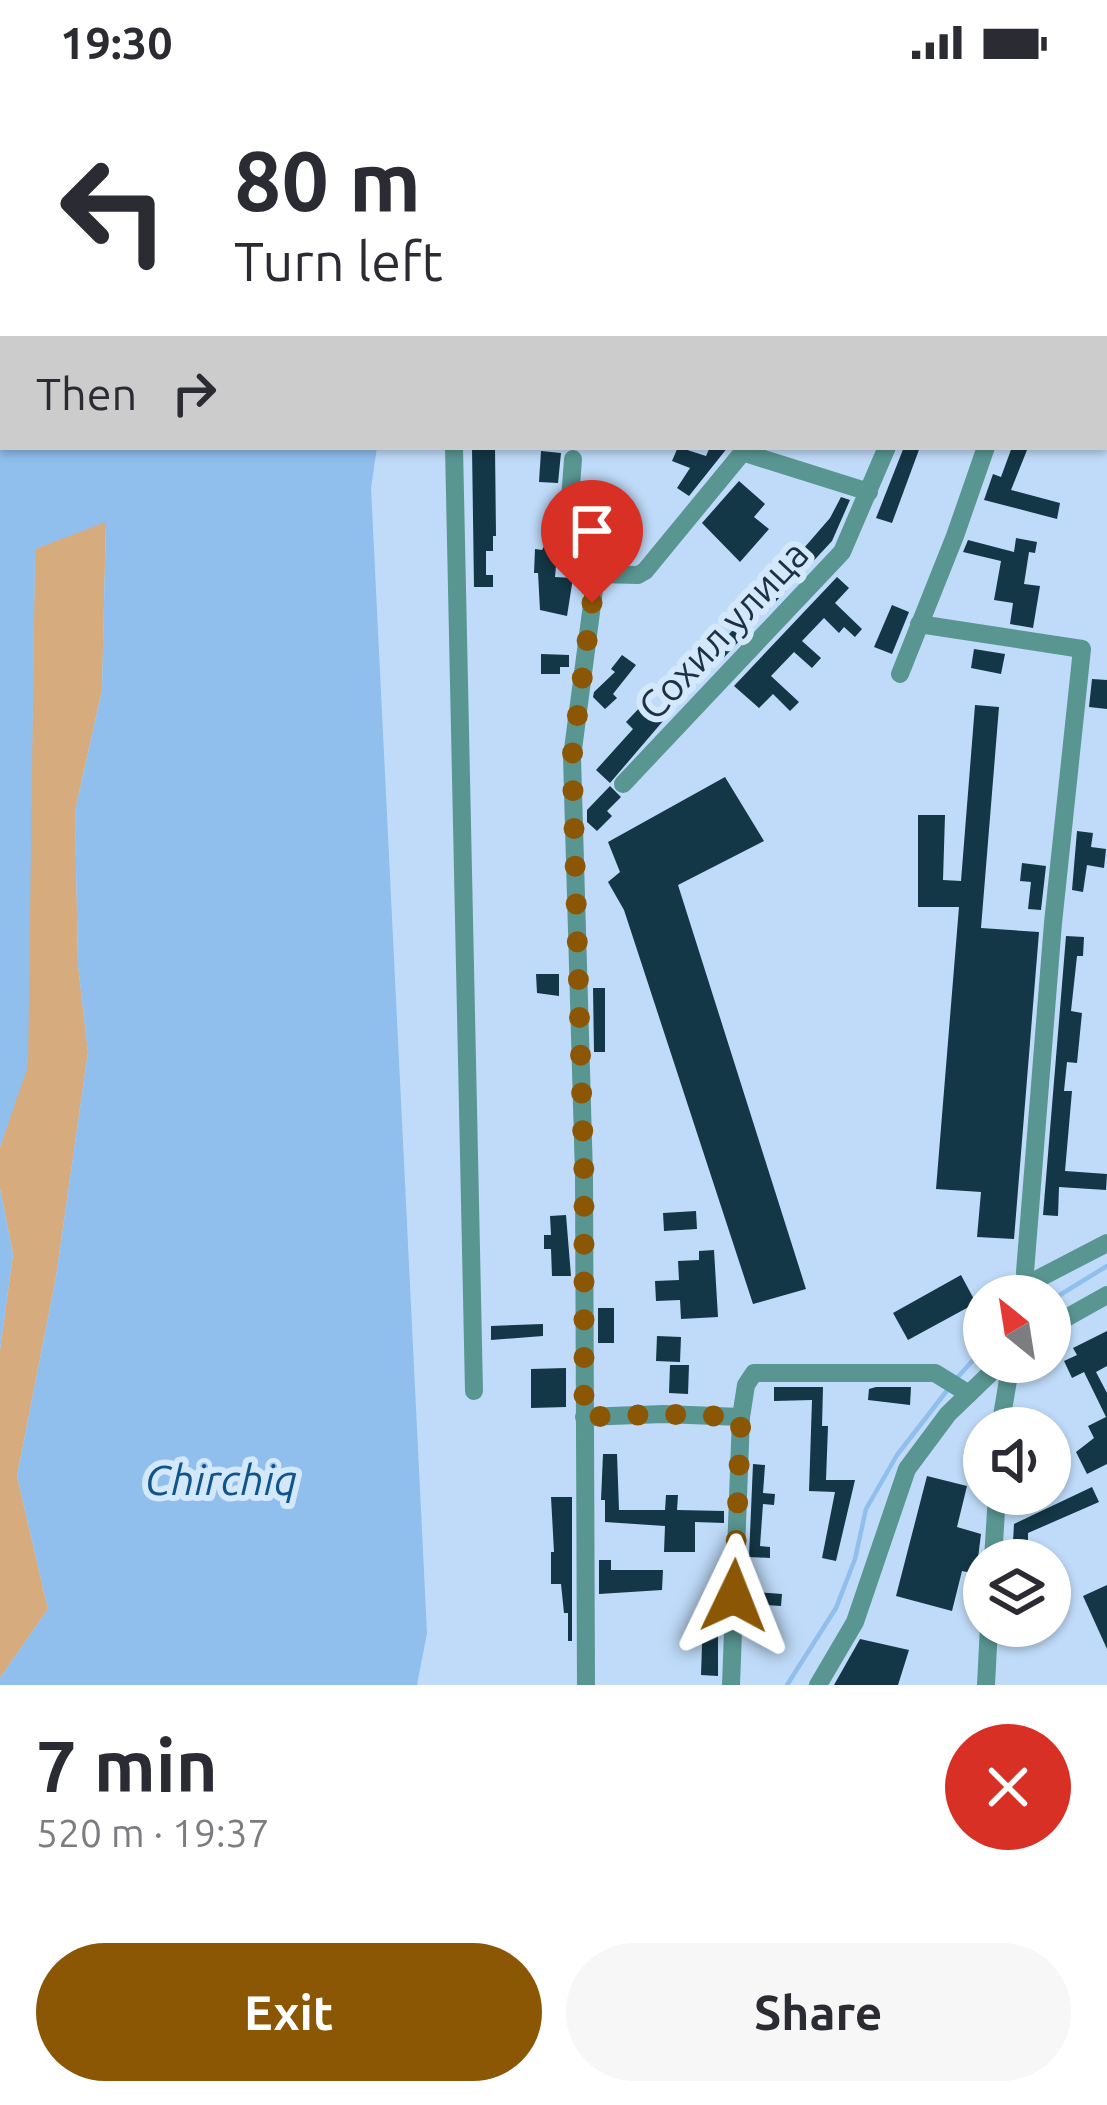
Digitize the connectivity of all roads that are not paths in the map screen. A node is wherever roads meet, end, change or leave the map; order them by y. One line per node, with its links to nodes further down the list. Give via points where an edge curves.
1 (454, 450): 17 (street)
2 (746, 450): 6 (street); 7 (street, via 645,571)
3 (886, 450): 6 (street, Сохил улица)
4 (985, 450): 8 (street)
5 (573, 459): 7 (street, via 568,526)
6 (869, 492): 10 (street, Сохил улица, via 842,552)
7 (596, 574): 19 (street, via 572,757)
8 (919, 624): 9 (street); 12 (street, via 1082,649)
9 (900, 674)
10 (622, 784)
11 (1107, 1243): 13 (street)
12 (1024, 1275)
13 (1050, 1275)
14 (1107, 1295): 15 (street)
15 (1071, 1315)
16 (982, 1383): 18 (street)
17 (474, 1391)
18 (969, 1394): 20 (street, via 935,1373 754,1373); 24 (street, via 908,1469 855,1622)
19 (584, 1417): 20 (street); 22 (street)
20 (741, 1417): 23 (street)
21 (988, 1647): 25 (street)
22 (586, 1685)
23 (731, 1685)
24 (818, 1685)
25 (986, 1685)

